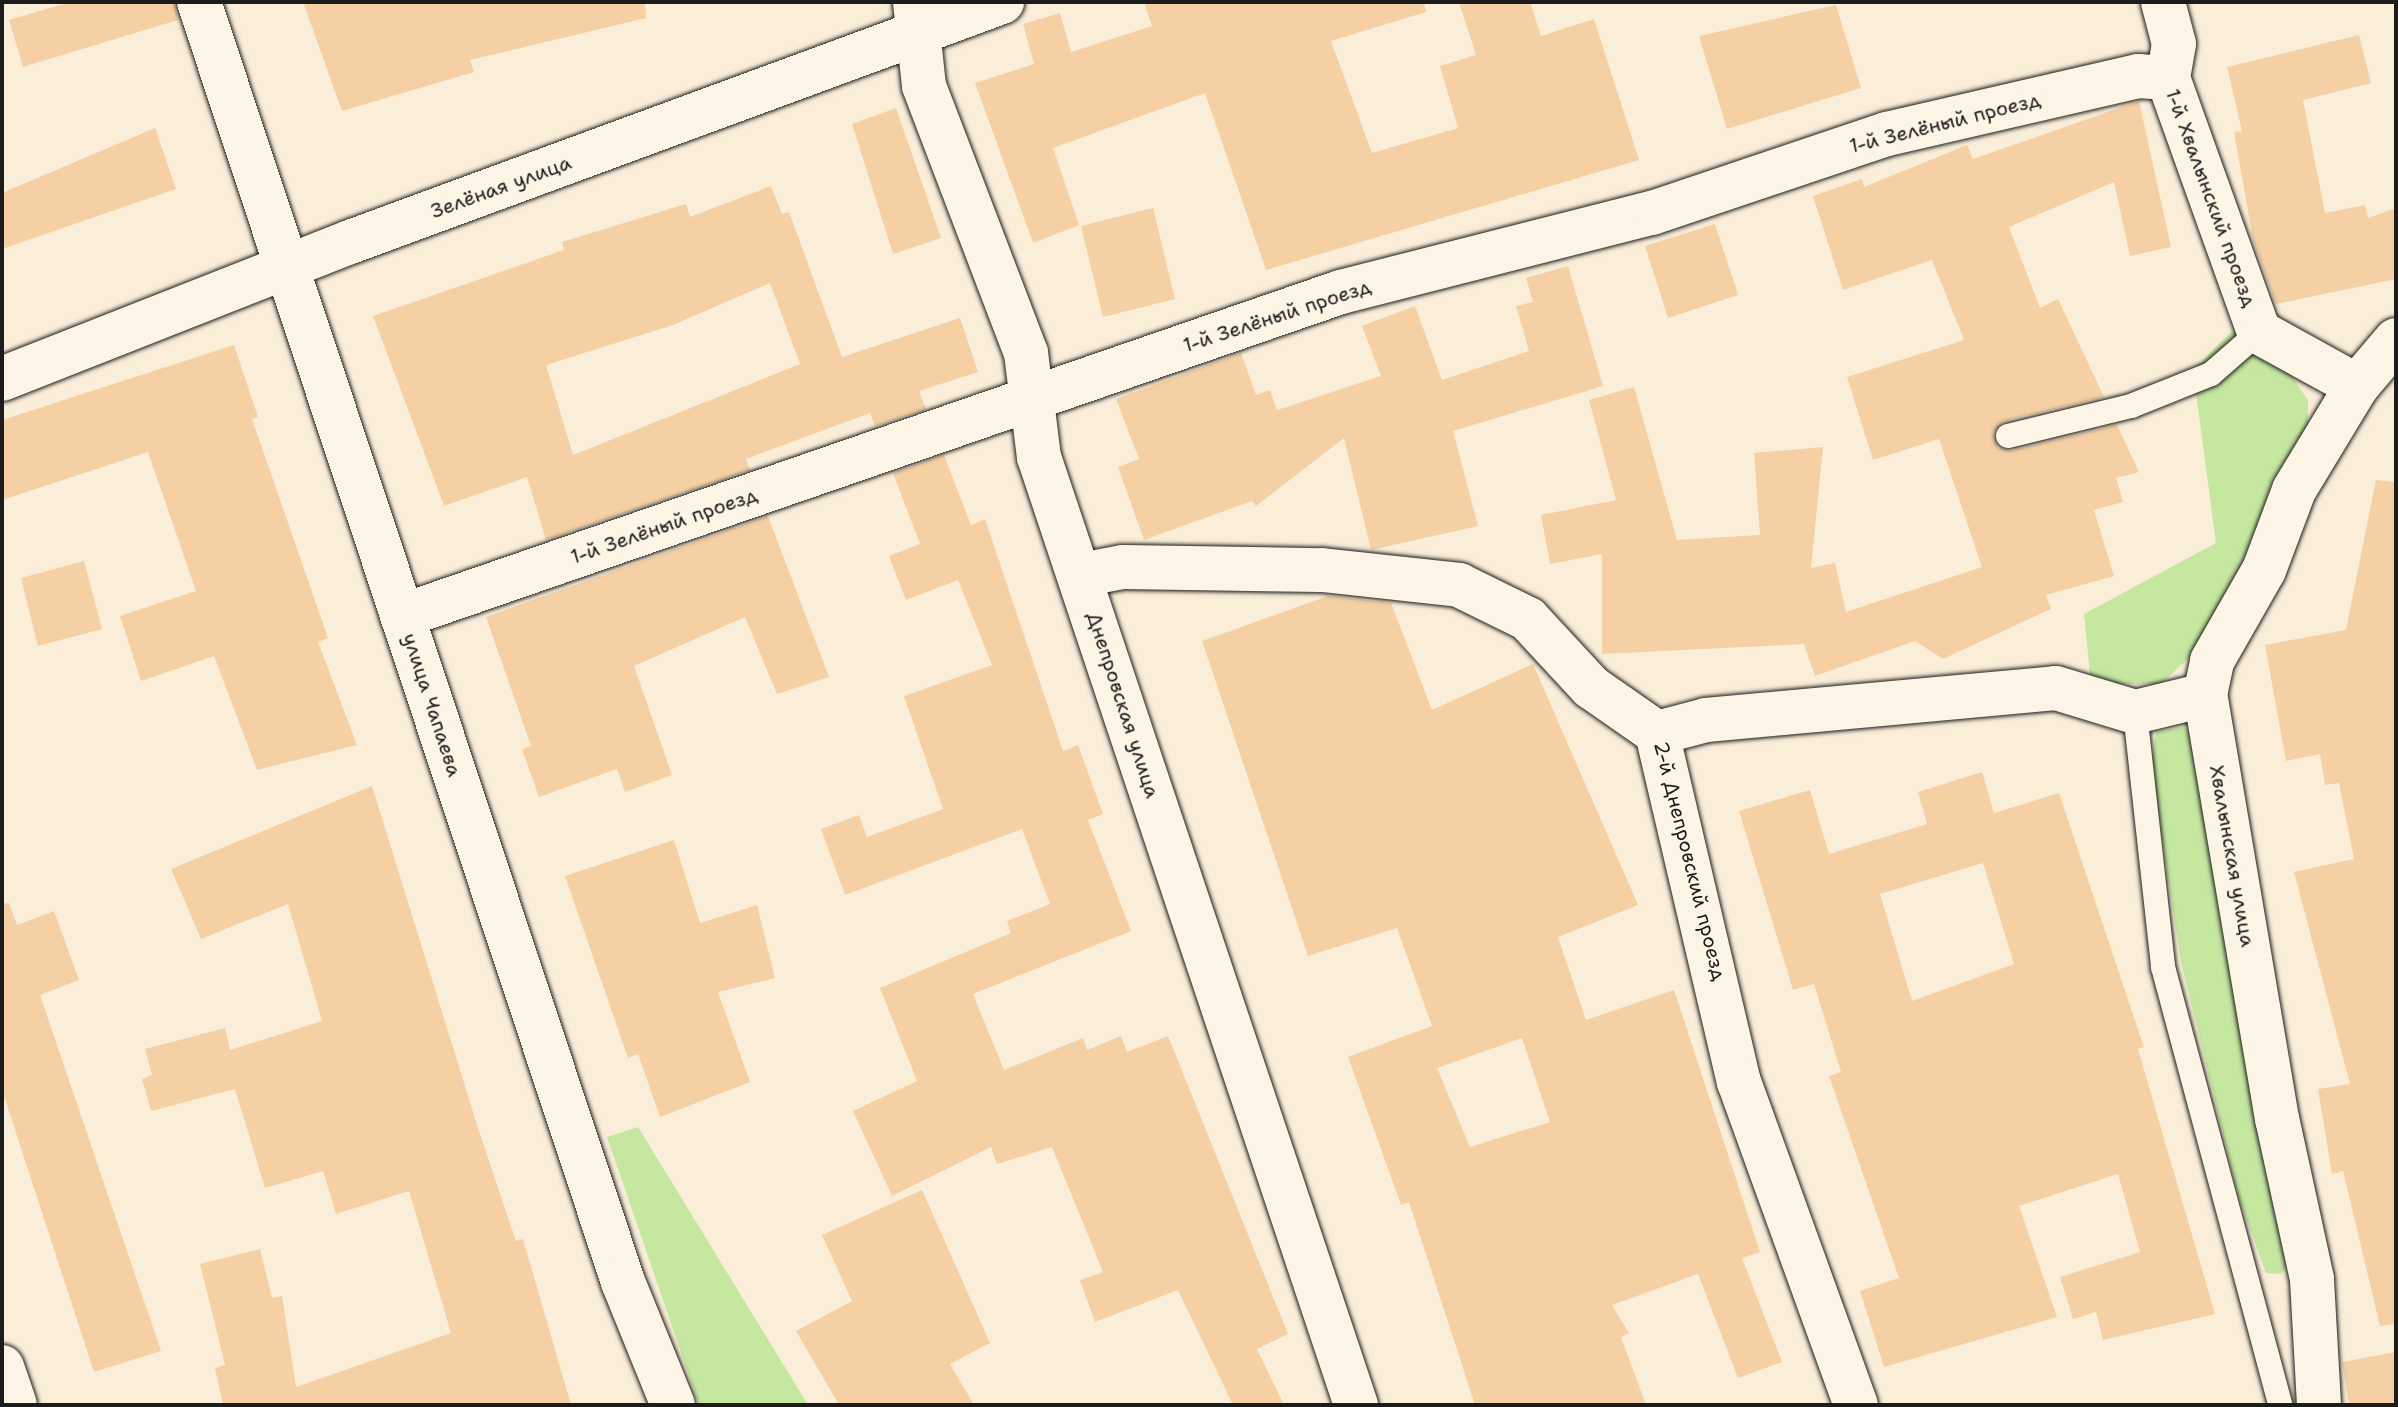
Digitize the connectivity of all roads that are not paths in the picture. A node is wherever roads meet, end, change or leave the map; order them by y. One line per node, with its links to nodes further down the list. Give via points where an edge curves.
1 (199, 2): 6 (street, улица Чапаева)
2 (1002, 2): 4 (street, Зелёная улица)
3 (2163, 2): 5 (street, 1-й Хвалынский проезд, via 2174,44)
4 (915, 19): 6 (street, Зелёная улица); 11 (street, Днепровская улица, via 924,86 1026,353)
5 (2168, 78): 7 (street, 1-й Хвалынский проезд); 11 (street, 1-й Зелёный проезд, via 2138,76 1887,134 1652,213 1341,292)
6 (283, 269): 9 (street, Зелёная улица); 14 (street, улица Чапаева)
7 (2259, 332): 10 (street, 1-й Хвалынский проезд); 12 (lane, via 2211,374 2131,406)
8 (2396, 340): 10 (street, Хвалынская улица)
9 (2, 379)
10 (2357, 386): 15 (street, Хвалынская улица, via 2294,490 2264,570 2212,661)
11 (1029, 403): 13 (street, Днепровская улица, via 1039,457); 14 (street, 1-й Зелёный проезд)
12 (2008, 436)
13 (1081, 575): 17 (street, 2-й Днепровский проезд, via 1123,567 1322,570 1459,585 1528,619 1591,687); 21 (street, Днепровская улица)
14 (402, 616): 20 (street, улица Чапаева, via 623,1282)
15 (2205, 695): 16 (street); 24 (street, Хвалынская улица, via 2277,1119 2312,1279)
16 (2135, 712): 17 (street, via 2056,688 1706,720); 23 (lane, via 2163,967)
17 (1657, 733): 22 (street, 2-й Днепровский проезд, via 1739,1082)
18 (2, 1367): 19 (street)
19 (15, 1405)
20 (673, 1405)
21 (1356, 1405)
22 (1856, 1405)
23 (2280, 1405)
24 (2319, 1405)

